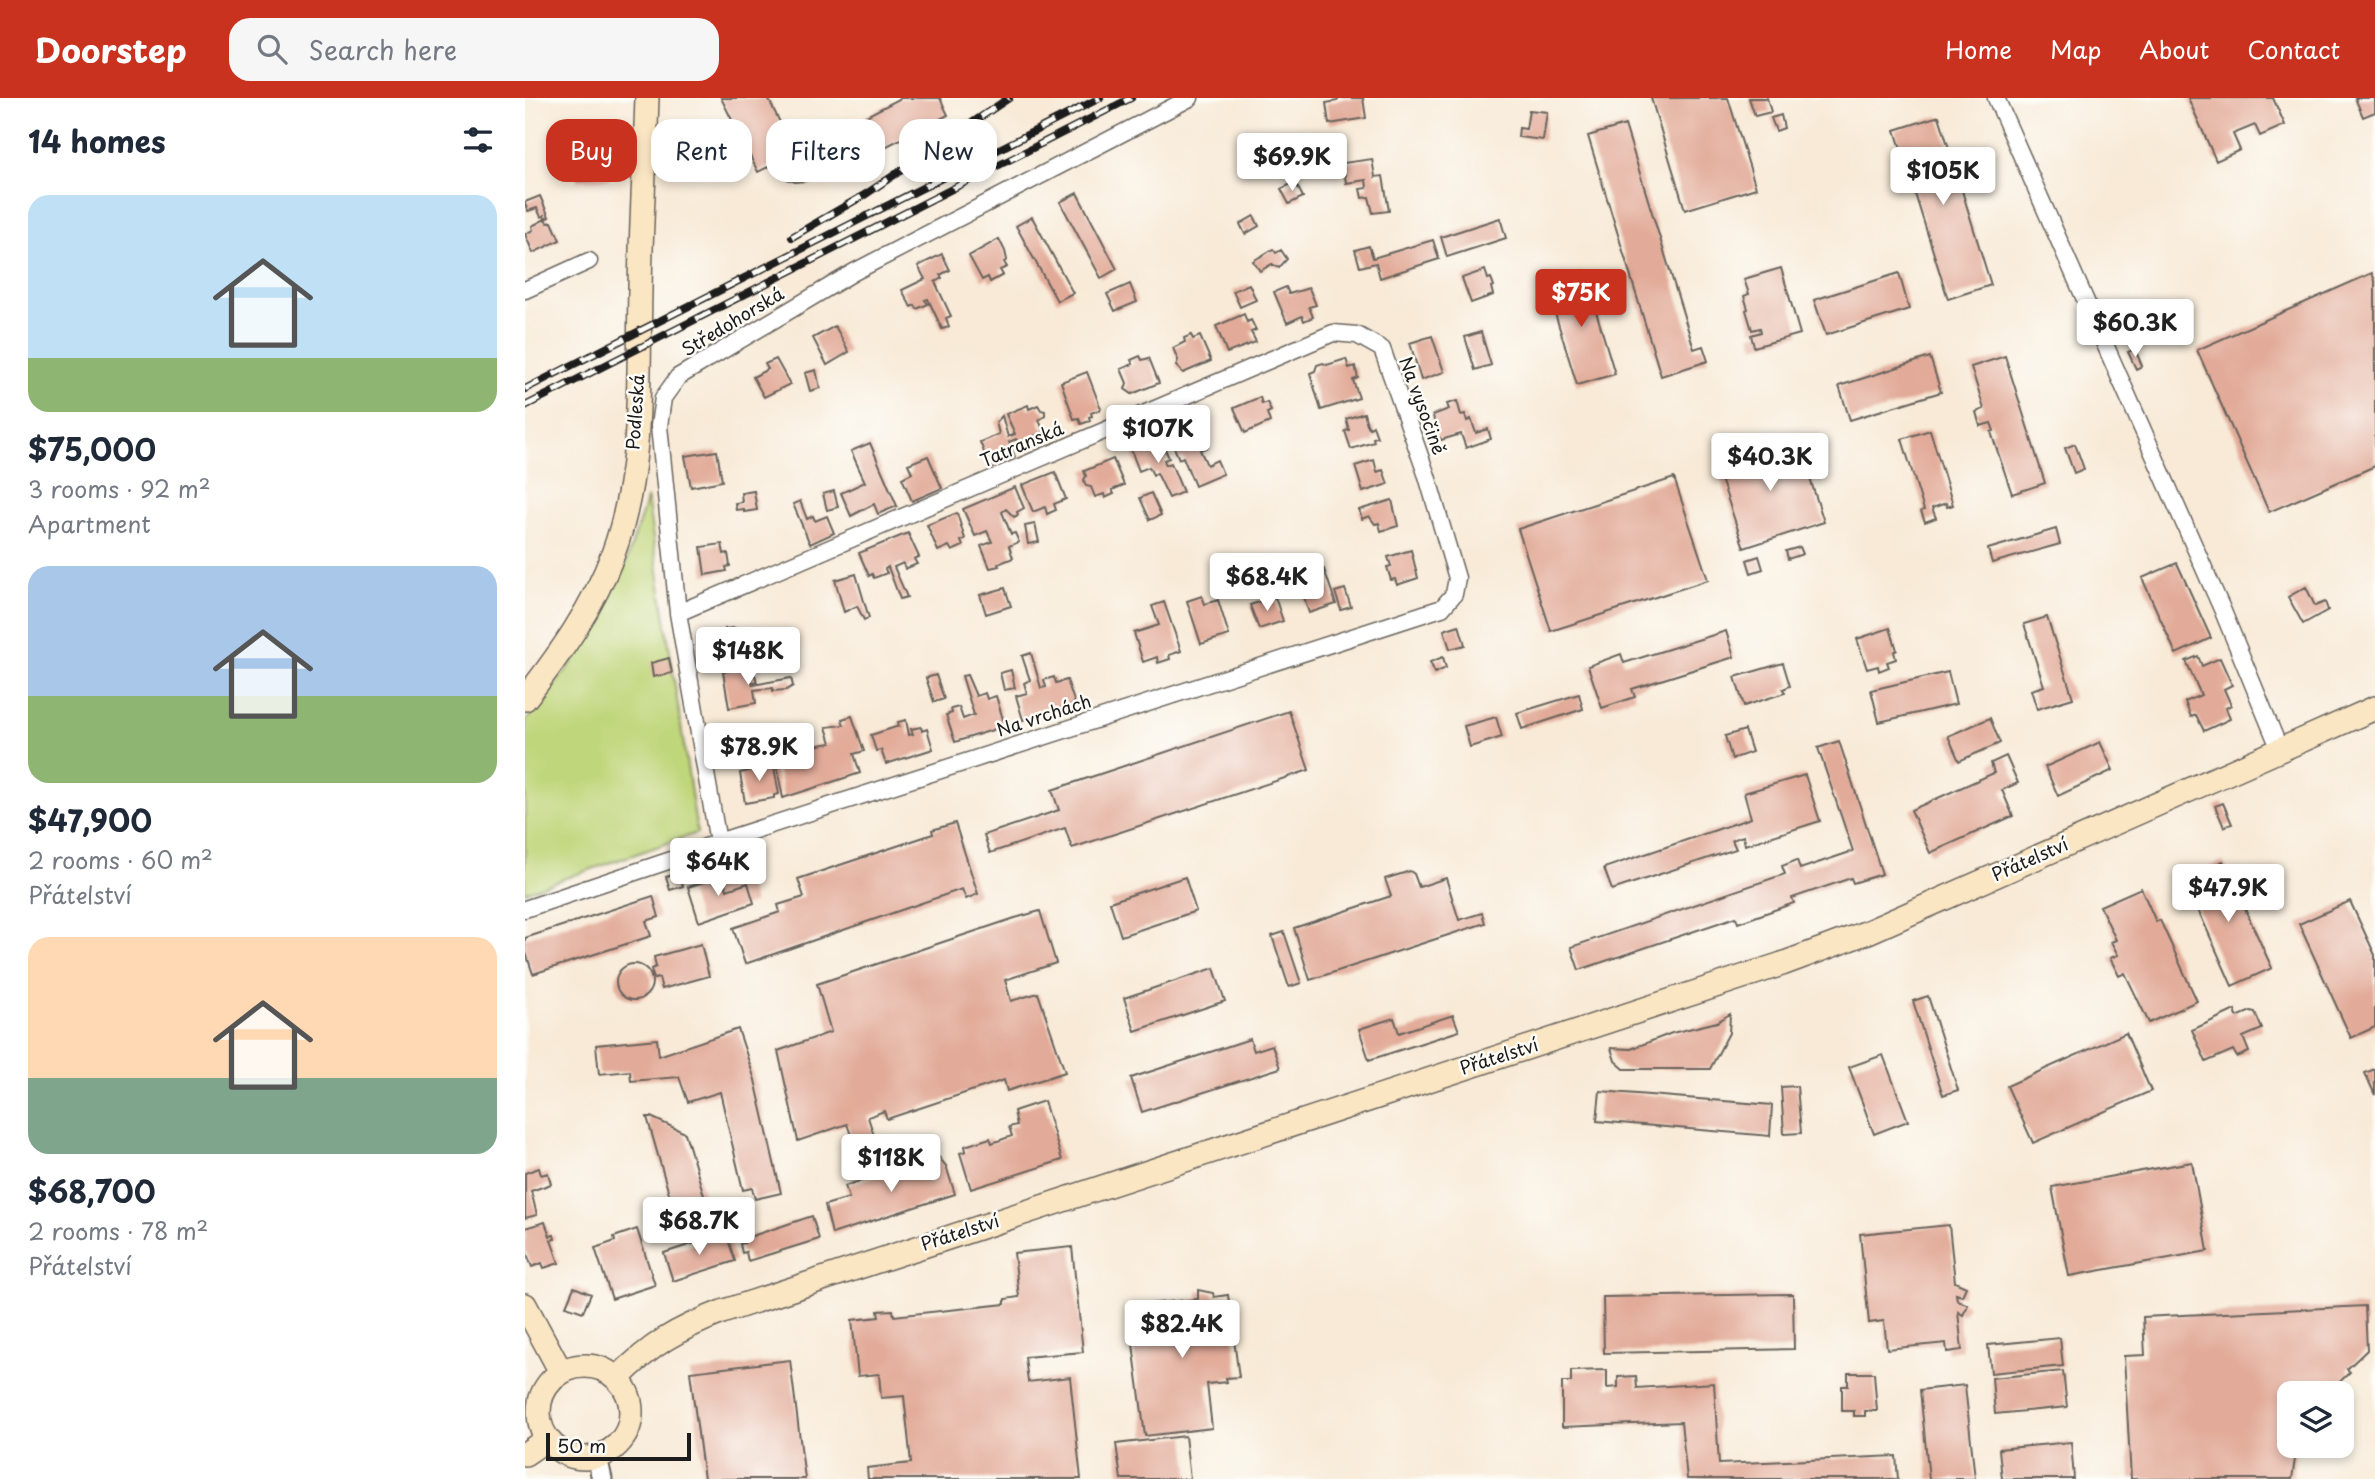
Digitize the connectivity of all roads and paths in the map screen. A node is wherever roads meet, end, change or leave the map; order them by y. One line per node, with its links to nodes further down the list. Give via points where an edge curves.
1 (647, 98): 9 (main road, Podleská, via 639,377 625,512 613,554 589,606)
2 (1190, 98): 8 (street, Středohorská, via 855,272 678,377 663,398 659,426)
3 (1996, 98): 11 (street)
4 (589, 261): 5 (street)
5 (525, 290)
6 (1382, 349): 7 (street, Na vysočině); 8 (street, Tatranská, via 1357,335 1333,332)
7 (1427, 476): 12 (street, Na vrchách, via 1457,579 1454,594 1442,608)
8 (678, 613): 12 (street, Středohorská)
9 (525, 699)
10 (2375, 708): 11 (main road, Přátelství)
11 (2280, 750): 16 (main road, Přátelství, via 1868,932 1782,964 722,1311 672,1334)
12 (717, 842): 13 (street, Na vrchách)
13 (525, 909)
14 (525, 1305): 15 (main road)
15 (561, 1372): 16 (main road, via 584,1365); 17 (main road, via 551,1379 540,1401 540,1425)
16 (617, 1378): 19 (main road, via 629,1399 630,1423)
17 (547, 1439): 18 (main road); 19 (main road, via 563,1453)
18 (525, 1454)
19 (599, 1468)

